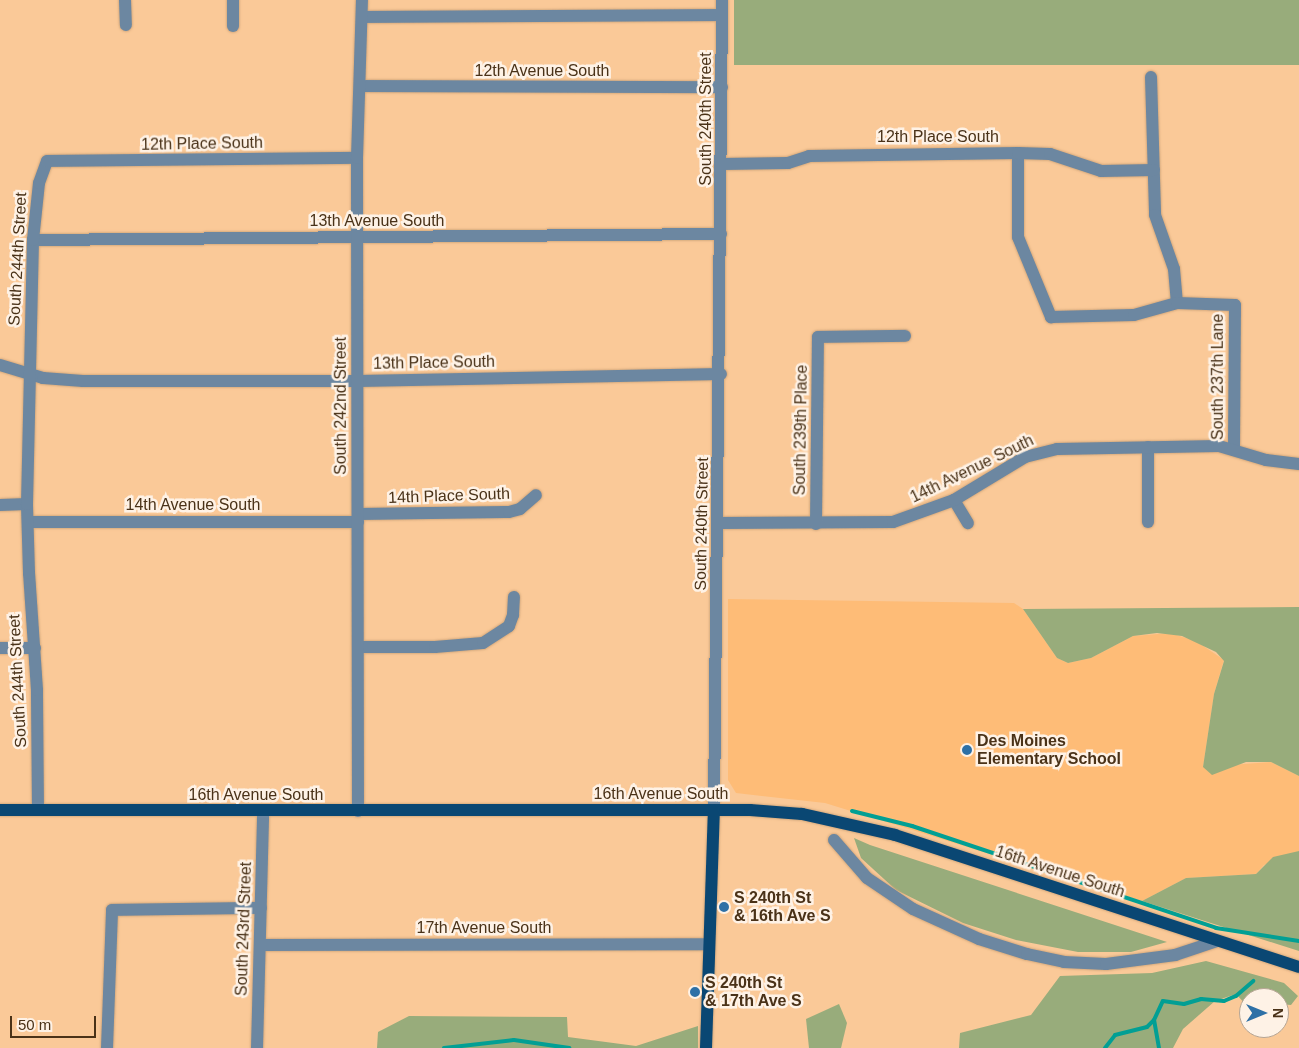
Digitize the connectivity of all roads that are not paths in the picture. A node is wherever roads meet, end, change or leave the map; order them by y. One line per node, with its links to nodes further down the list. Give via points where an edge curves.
1 (125, 0): 7 (street)
2 (233, 0): 8 (street)
3 (362, 0): 6 (street, South 242nd Street)
4 (722, 0): 5 (street, South 240th Street)
5 (722, 15): 6 (street); 11 (street, South 240th Street)
6 (362, 17): 10 (street, South 242nd Street)
7 (126, 25)
8 (233, 26)
9 (1151, 77): 16 (street)
10 (361, 86): 11 (street, 12th Avenue South); 13 (street, South 242nd Street)
11 (722, 87): 15 (street, South 240th Street)
12 (1018, 153): 15 (street, 12th Place South, via 809,156 788,163); 16 (street, 12th Place South, via 1050,154 1100,170); 20 (street, via 1018,236 1051,317 1134,315)
13 (357, 158): 14 (street, 12th Place South); 18 (street, South 242nd Street)
14 (46, 162): 19 (street, South 244th Street, via 39,183)
15 (722, 164): 17 (street, South 240th Street)
16 (1154, 170): 20 (street, via 1156,215 1174,269)
17 (721, 234): 18 (street, 13th Avenue South); 24 (street, South 240th Street)
18 (357, 237): 19 (street, 13th Avenue South); 25 (street, South 242nd Street)
19 (33, 240): 23 (street, South 244th Street)
20 (1178, 303): 27 (street, South 237th Lane, via 1235,305)
21 (905, 336): 38 (street, South 239th Place, via 818,338)
22 (0, 365): 23 (street, 13th Place South)
23 (29, 374): 25 (street, 13th Place South, via 64,381); 31 (street, South 244th Street)
24 (721, 374): 25 (street, 13th Place South); 36 (street, South 240th Street)
25 (358, 381): 33 (street, South 242nd Street)
26 (1148, 447): 27 (street, 14th Avenue South, via 1219,446); 30 (street, 14th Avenue South, via 1043,451 1025,457); 35 (street)
27 (1234, 449): 28 (street, 14th Avenue South, via 1266,460)
28 (1299, 464)
29 (536, 495): 33 (street, 14th Place South, via 520,509 509,512)
30 (954, 500): 37 (street); 38 (street, 14th Avenue South, via 893,522)
31 (27, 504): 32 (street); 34 (street, South 244th Street)
32 (0, 505)
33 (358, 518): 34 (street, 14th Avenue South); 40 (street, South 242nd Street)
34 (28, 522): 42 (street, South 244th Street)
35 (1148, 522)
36 (718, 523): 38 (street, 14th Avenue South); 45 (street, South 240th Street)
37 (968, 523)
38 (816, 524)
39 (514, 597): 40 (street, via 513,615 508,626 484,642 435,647)
40 (358, 647): 47 (street, South 242nd Street)
41 (0, 648): 42 (street)
42 (35, 648): 44 (street, South 244th Street)
43 (0, 810): 44 (main road, 16th Avenue South)
44 (38, 810): 46 (main road, 16th Avenue South)
45 (714, 810): 47 (main road, 16th Avenue South); 50 (main road, 16th Avenue South, via 773,811 865,827); 51 (main road, South 240th Street)
46 (264, 811): 47 (main road, 16th Avenue South); 49 (street, South 243rd Street)
47 (358, 811)
48 (834, 840): 50 (street, via 854,865 894,898 956,930 1027,954 1076,963 1120,963 1175,955)
49 (261, 908): 52 (street, South 243rd Street); 54 (street, via 112,910)
50 (1217, 941): 53 (main road, 16th Avenue South)
51 (708, 944): 52 (street, 17th Avenue South); 56 (main road, South 240th Street)
52 (260, 945): 55 (street, South 243rd Street)
53 (1299, 967)
54 (107, 1048)
55 (257, 1048)
56 (706, 1048)

